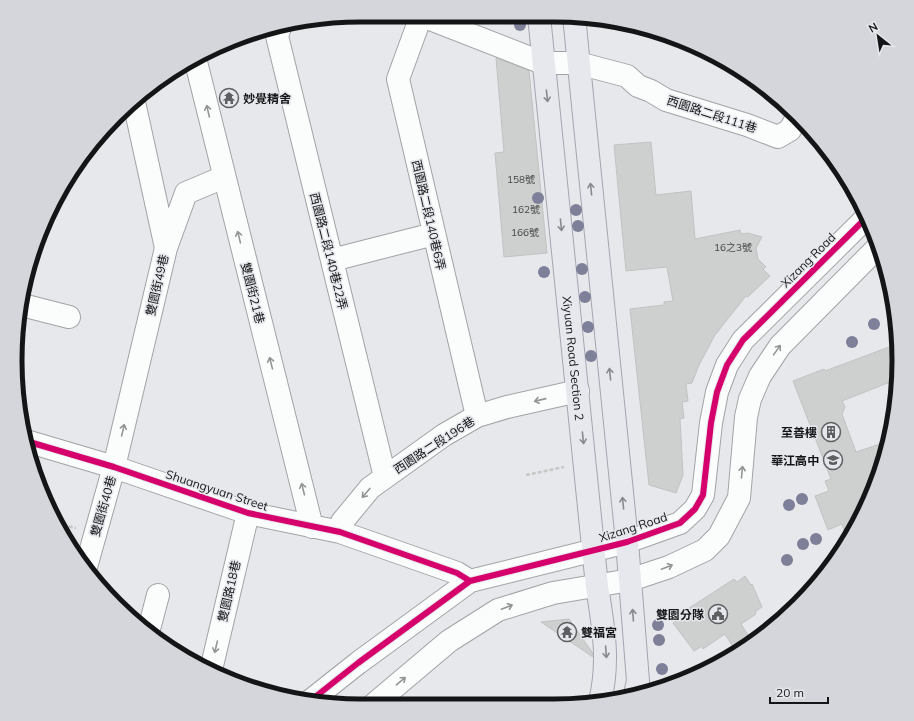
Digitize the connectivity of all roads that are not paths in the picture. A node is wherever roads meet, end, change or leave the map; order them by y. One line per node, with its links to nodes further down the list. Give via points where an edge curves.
1 (419, 22): 14 (street, 西園路二段140巷6弄, via 398,79)
2 (451, 22): 5 (street, 西園路二段111巷)
3 (539, 22): 7 (main road, Xiyuan Road Section 2)
4 (575, 23): 9 (main road)
5 (461, 24): 7 (street, 西園路二段111巷)
6 (278, 33): 17 (street, 西園路二段140巷22弄)
7 (543, 63): 9 (street, 西園路二段111巷); 20 (main road, Xiyuan Road Section 2, one-way to 20)
8 (197, 64): 12 (street, 雙園街21巷, one-way to 8)
9 (578, 64): 11 (street, 西園路二段111巷, via 627,76 638,86 666,100 747,124 778,137 790,130); 28 (main road, one-way to 9)
10 (135, 108): 15 (street, 雙園街49巷)
11 (794, 122)
12 (224, 177): 15 (street, via 186,193); 26 (street, 雙園街21巷, one-way to 12)
13 (862, 222): 28 (street, Xizang Road, via 743,340 727,365 717,392 711,422 704,496 695,509 680,523 668,529)
14 (434, 234): 17 (street); 21 (street, 西園路二段140巷6弄)
15 (166, 248): 23 (street, 雙園街49巷, one-way to 15)
16 (874, 251): 31 (street, one-way to 16, via 684,561 705,550 719,536 739,498 746,417 750,399 760,376 780,346)
17 (332, 260): 24 (street, 西園路二段140巷22弄)
18 (27, 305): 19 (street)
19 (69, 317)
20 (578, 391): 21 (street, 西園路二段196巷, one-way to 21); 29 (main road, Xiyuan Road Section 2, one-way to 29)
21 (477, 416): 24 (street, 西園路二段196巷, via 444,435)
22 (33, 443): 23 (street, Shuangyuan Street)
23 (114, 468): 25 (street, Shuangyuan Street); 30 (street, 雙園街40巷)
24 (385, 477): 27 (street, 西園路二段196巷, one-way to 27, via 370,488 342,522)
25 (248, 513): 26 (street, Shuangyuan Street); 36 (street, 雙園路18巷, one-way to 36)
26 (312, 527): 27 (street, Shuangyuan Street)
27 (340, 532): 32 (street, Shuangyuan Street, via 457,572)
28 (627, 542): 29 (street, Xizang Road); 31 (main road)
29 (594, 551): 32 (street, Xizang Road); 33 (main road, Xiyuan Road Section 2)
30 (88, 561)
31 (630, 580): 33 (street); 37 (main road, one-way to 31)
32 (470, 581): 39 (street, Xizang Road)
33 (597, 586): 38 (main road, Xiyuan Road Section 2, one-way to 38, via 606,656); 40 (street, one-way to 33, via 449,640 491,614 553,592)
34 (158, 595): 35 (street)
35 (150, 626)
36 (212, 665)
37 (639, 688)
38 (601, 695)
39 (316, 696)
40 (380, 699)

